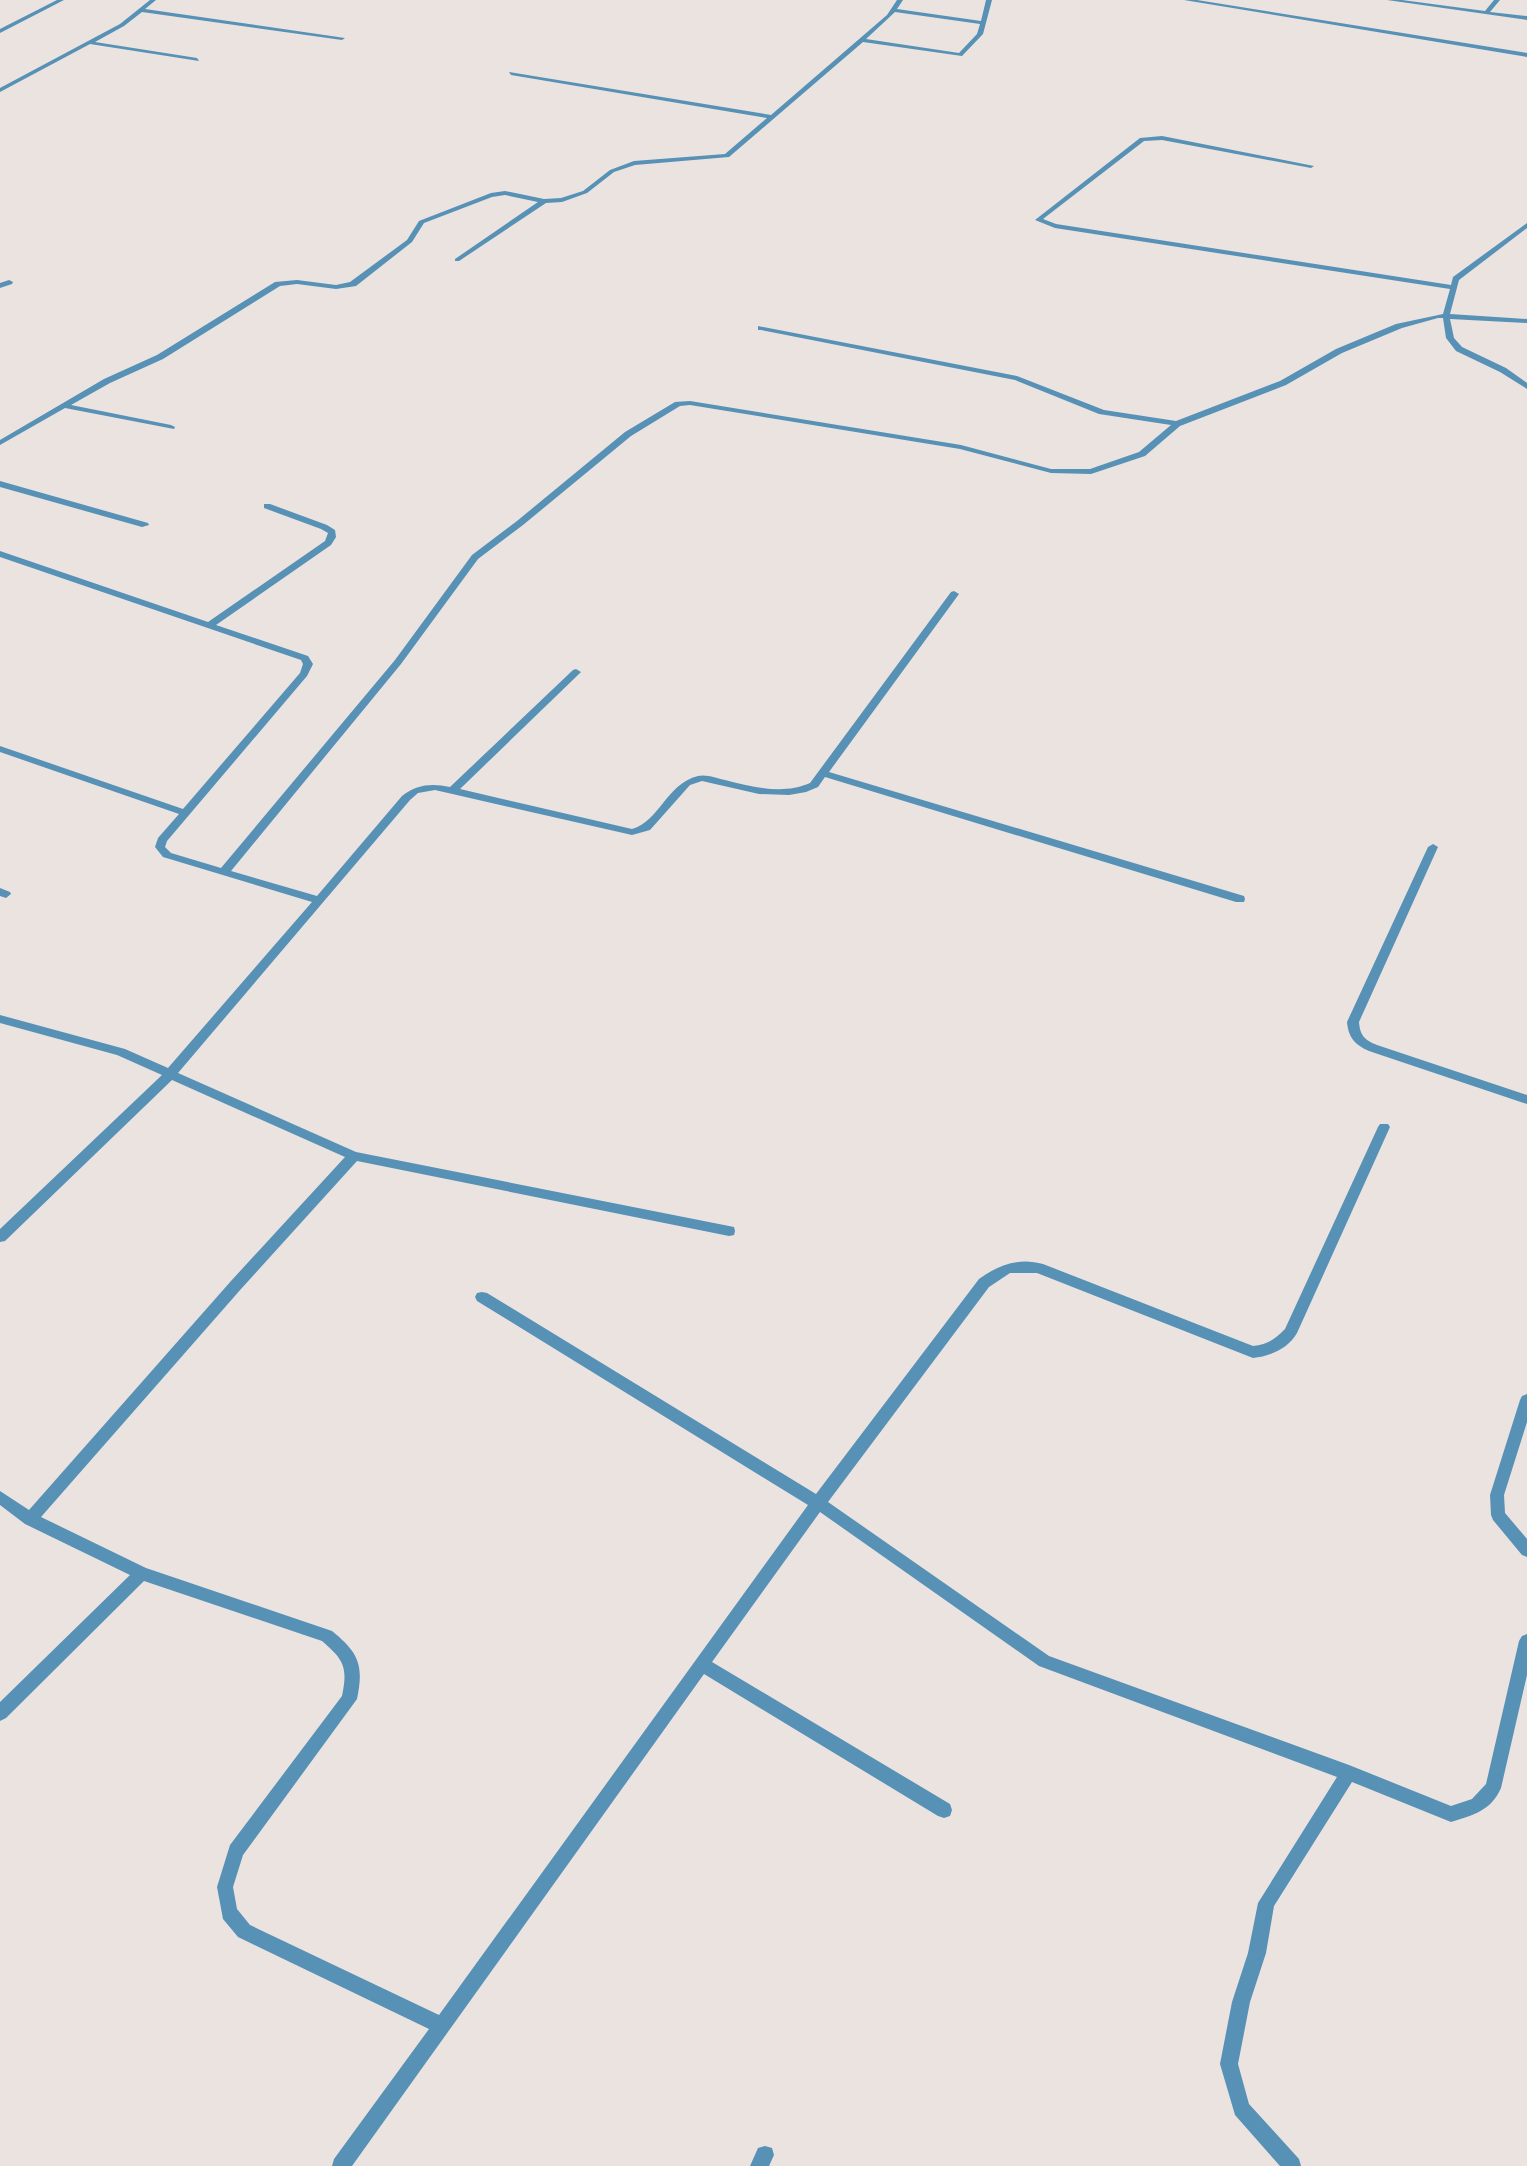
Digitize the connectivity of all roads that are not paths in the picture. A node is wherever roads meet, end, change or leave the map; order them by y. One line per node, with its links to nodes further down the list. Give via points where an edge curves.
1 (61, 0): 13 (street)
2 (153, 0): 8 (street)
3 (900, 0): 9 (street)
4 (989, 0): 12 (street)
5 (1187, 0): 17 (street)
6 (1390, 0): 10 (street)
7 (1497, 0): 10 (street)
8 (142, 10): 14 (street); 16 (street)
9 (894, 10): 12 (street); 15 (street)
10 (1486, 13): 11 (street)
11 (1527, 18)
12 (984, 23): 15 (street, via 976,41 960,55)
13 (0, 30)
14 (342, 38)
15 (862, 40): 21 (street)
16 (91, 43): 18 (street); 20 (street)
17 (1527, 55)
18 (197, 60)
19 (511, 73): 21 (street)
20 (0, 90)
21 (771, 117): 23 (street, via 727,156 634,163 612,171 576,196)
22 (1311, 166): 28 (street, via 1162,138 1142,139 1038,220 1055,226)
23 (544, 201): 25 (street); 33 (street, via 499,193 427,218 416,226 410,241 353,284 278,284 160,357)
24 (1527, 225): 28 (street, via 1464,272)
25 (457, 260)
26 (9, 282): 27 (street)
27 (0, 286)
28 (1452, 287): 29 (street)
29 (1446, 315): 30 (street); 32 (street, via 1450,338 1459,349 1503,370); 34 (street, via 1424,317 1399,326 1339,351 1283,383)
30 (1527, 321)
31 (761, 328): 34 (street, via 1017,378 1102,412)
32 (1527, 387)
33 (65, 406): 35 (street); 36 (street)
34 (1177, 424): 51 (street, via 1131,459 1091,472 1069,473 960,447 678,404 614,444 475,557 398,662)
35 (171, 427)
36 (0, 443)
37 (0, 484): 39 (street)
38 (267, 506): 44 (street, via 324,527 332,532 332,537)
39 (145, 525)
40 (0, 554): 41 (street)
41 (12, 558): 42 (street); 44 (street)
42 (0, 566)
43 (954, 594): 47 (street)
44 (211, 624): 49 (street, via 296,653 308,664 304,674)
45 (576, 672): 48 (street)
46 (0, 749): 49 (street)
47 (822, 773): 48 (street, via 813,785 795,793 693,779 646,828 632,832); 52 (street)
48 (452, 791): 53 (street, via 427,788 406,798)
49 (186, 813): 51 (street, via 160,847 167,855)
50 (1433, 847): 56 (street, via 1353,1022 1353,1033 1359,1042 1373,1048)
51 (224, 872): 53 (street)
52 (1240, 899)
53 (319, 900): 55 (street)
54 (0, 1019): 55 (street, via 121,1052)
55 (171, 1073): 58 (street); 60 (street)
56 (1527, 1100)
57 (1384, 1127): 64 (street, via 1290,1333 1278,1345 1266,1352 1253,1352 1038,1268 1017,1266 999,1270 984,1283)
58 (354, 1156): 59 (street); 65 (street)
59 (729, 1232)
60 (0, 1237)
61 (482, 1297): 64 (street)
62 (1527, 1400): 66 (street, via 1497,1495 1498,1515)
63 (0, 1497): 65 (street)
64 (818, 1503): 69 (street); 71 (street, via 1044,1661)
65 (30, 1519): 67 (street)
66 (1527, 1550)
67 (142, 1574): 70 (street); 73 (street, via 327,1636 344,1650 355,1671 349,1700 236,1851 225,1887 230,1913 244,1931)
68 (1527, 1641): 71 (street, via 1492,1788 1477,1806 1451,1814)
69 (701, 1664): 72 (street); 73 (street)
70 (0, 1713)
71 (1349, 1773): 75 (street, via 1266,1903 1229,2064 1241,2109)
72 (944, 1810)
73 (441, 2025): 74 (street)
74 (341, 2166)
75 (1292, 2166)

